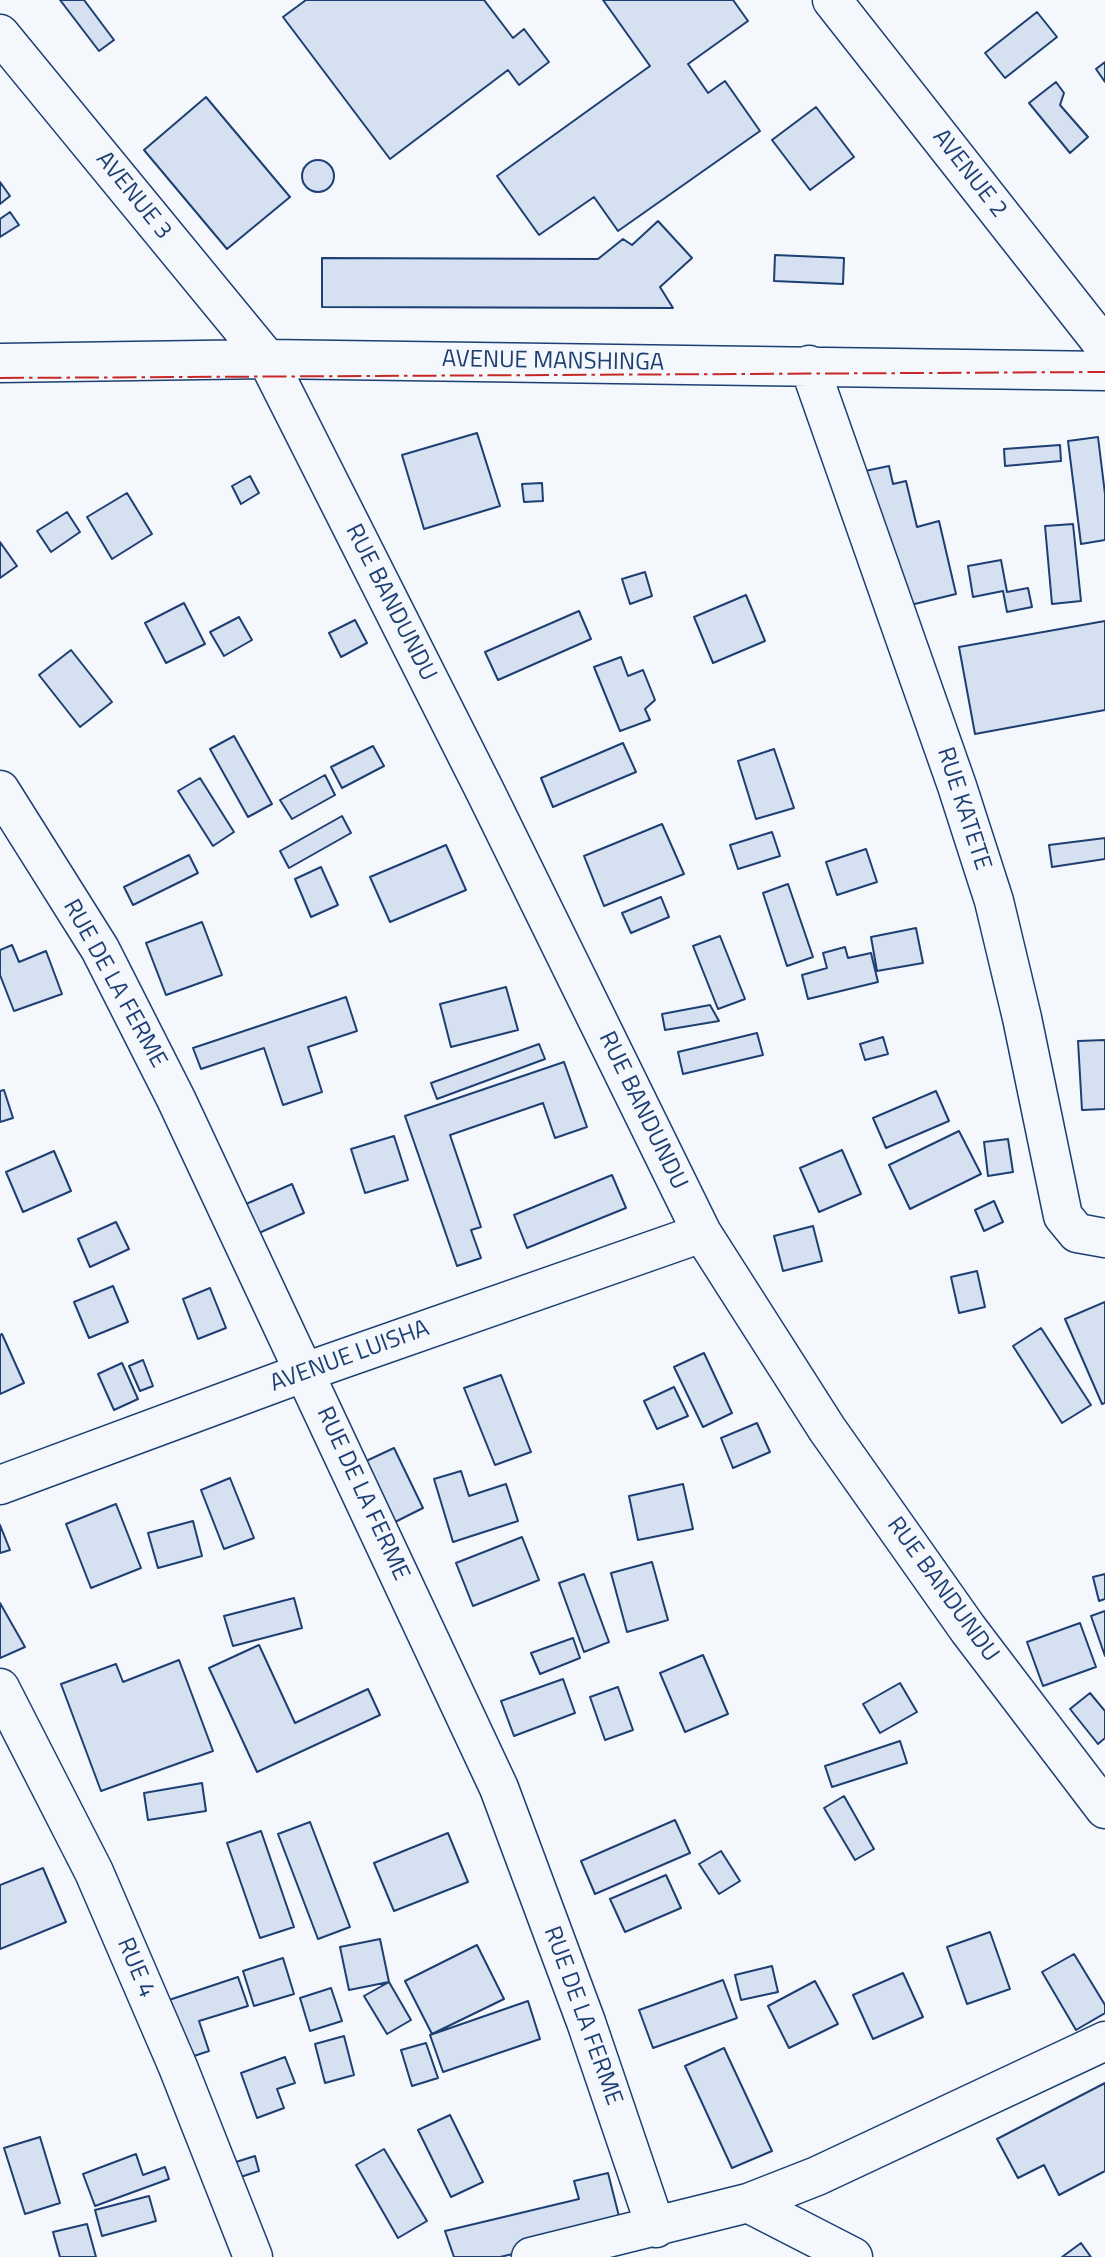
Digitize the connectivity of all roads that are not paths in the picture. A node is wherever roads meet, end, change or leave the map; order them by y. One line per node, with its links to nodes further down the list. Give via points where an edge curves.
1 (832, 0): 3 (street, AVENUE 2)
2 (0, 34): 4 (street, AVENUE 3)
3 (1105, 348)
4 (267, 359): 5 (street, AVENUE MANSHINGA); 6 (street, AVENUE MANSHINGA); 9 (street, RUE BANDUNDU)
5 (0, 363)
6 (808, 365): 7 (street, AVENUE MANSHINGA); 10 (street, RUE KATETE, via 994,901 1063,1216 1077,1233)
7 (1105, 371)
8 (0, 790): 11 (street, RUE DE LA FERME, via 100,949)
9 (702, 1233): 11 (street, AVENUE LUISHA); 14 (street, RUE BANDUNDU, via 827,1429 968,1629)
10 (1105, 1238)
11 (306, 1373): 12 (street, AVENUE LUISHA); 17 (street, RUE DE LA FERME, via 499,1788)
12 (0, 1485)
13 (0, 1688): 18 (street, RUE 4, via 94,1872)
14 (1105, 1809)
15 (1105, 2041): 16 (street, via 817,2176)
16 (748, 2203): 17 (street); 20 (street)
17 (656, 2228): 19 (street)
18 (253, 2257)
19 (531, 2257)
20 (853, 2257)

